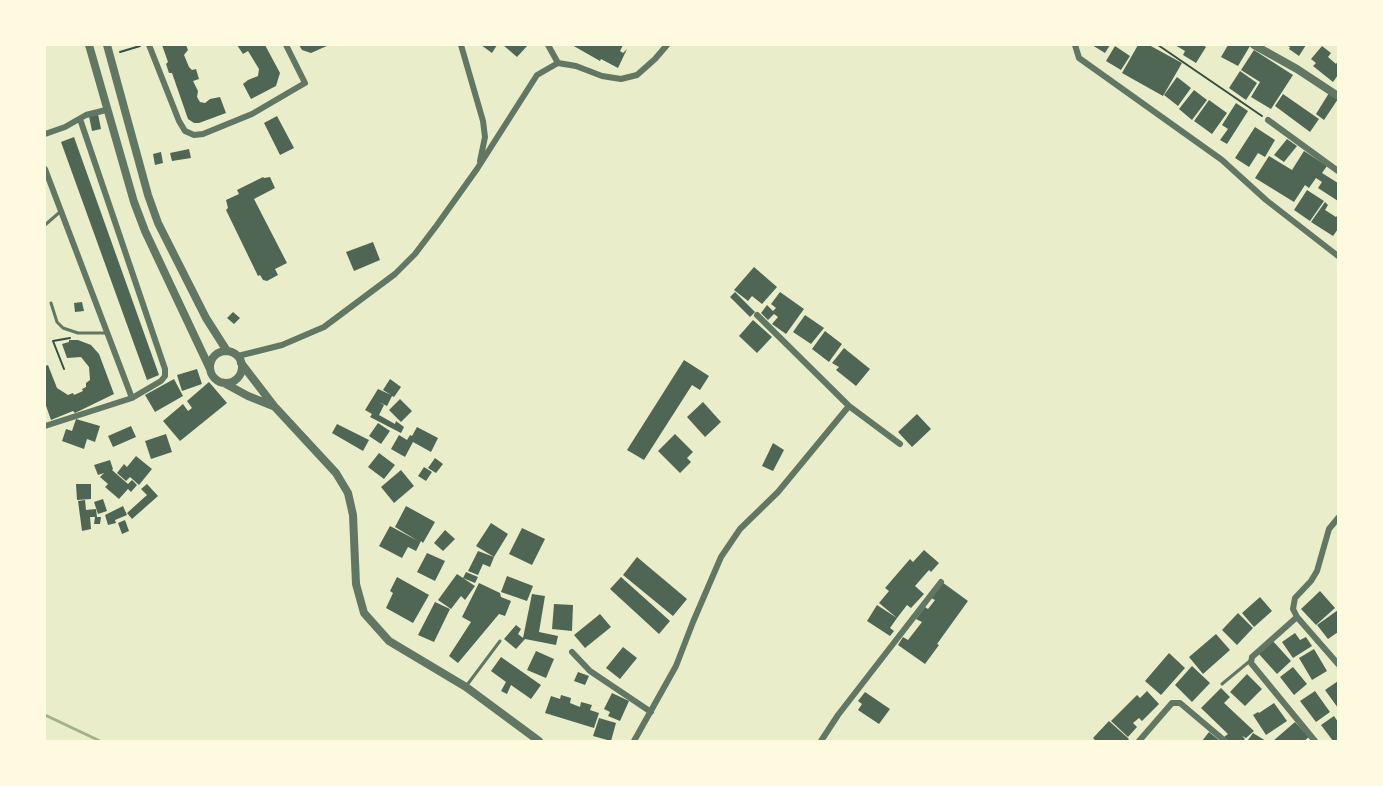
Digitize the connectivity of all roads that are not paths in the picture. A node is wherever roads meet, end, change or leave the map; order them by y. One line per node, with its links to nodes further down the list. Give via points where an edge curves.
1 (89, 45): 12 (street)
2 (107, 45): 25 (street, via 158,223)
3 (148, 45): 4 (street, via 179,121 185,131 194,135 252,114 305,83)
4 (286, 45)
5 (461, 45): 17 (street, via 483,121 485,137)
6 (548, 45): 10 (street)
7 (667, 45): 10 (street, via 637,75 621,79)
8 (1075, 45): 21 (street, via 1079,58 1222,160)
9 (1254, 45): 11 (street)
10 (558, 63): 17 (street, via 537,75)
11 (1338, 96)
12 (106, 110): 13 (street); 27 (street, via 145,231)
13 (80, 120): 15 (street); 29 (street, via 165,369 161,381)
14 (1268, 120): 18 (street)
15 (45, 134)
16 (45, 168): 19 (street)
17 (477, 169): 26 (street, via 415,254 395,274 324,327)
18 (1338, 171)
19 (61, 210): 20 (lane); 24 (street)
20 (45, 225)
21 (1338, 256)
22 (51, 303): 24 (lane, via 63,328 78,333)
23 (757, 315): 31 (street)
24 (106, 333): 29 (street)
25 (227, 351): 26 (street); 27 (street, via 212,358)
26 (239, 360): 28 (street, via 242,369 236,380); 30 (street)
27 (210, 369): 28 (street, via 215,379)
28 (224, 383): 30 (street)
29 (132, 398): 32 (street)
30 (274, 406): 42 (street, via 336,473 348,493 353,515 356,584 364,613 389,641)
31 (849, 406): 33 (street); 43 (street, via 778,492 740,529 721,557 676,666)
32 (45, 426)
33 (900, 444)
34 (1338, 518): 36 (street, via 1329,529 1317,571 1296,598 1293,609)
35 (941, 582): 46 (street)
36 (1297, 617): 39 (street); 40 (street)
37 (500, 641): 42 (lane)
38 (572, 652): 43 (street, via 590,670)
39 (1251, 660): 41 (lane); 49 (street)
40 (1338, 664)
41 (1222, 684)
42 (466, 687): 44 (street)
43 (651, 712): 45 (street)
44 (538, 741)
45 (634, 741)
46 (821, 741)
47 (1139, 741): 48 (street, via 1172,703 1180,703)
48 (1225, 741)
49 (1315, 741)

